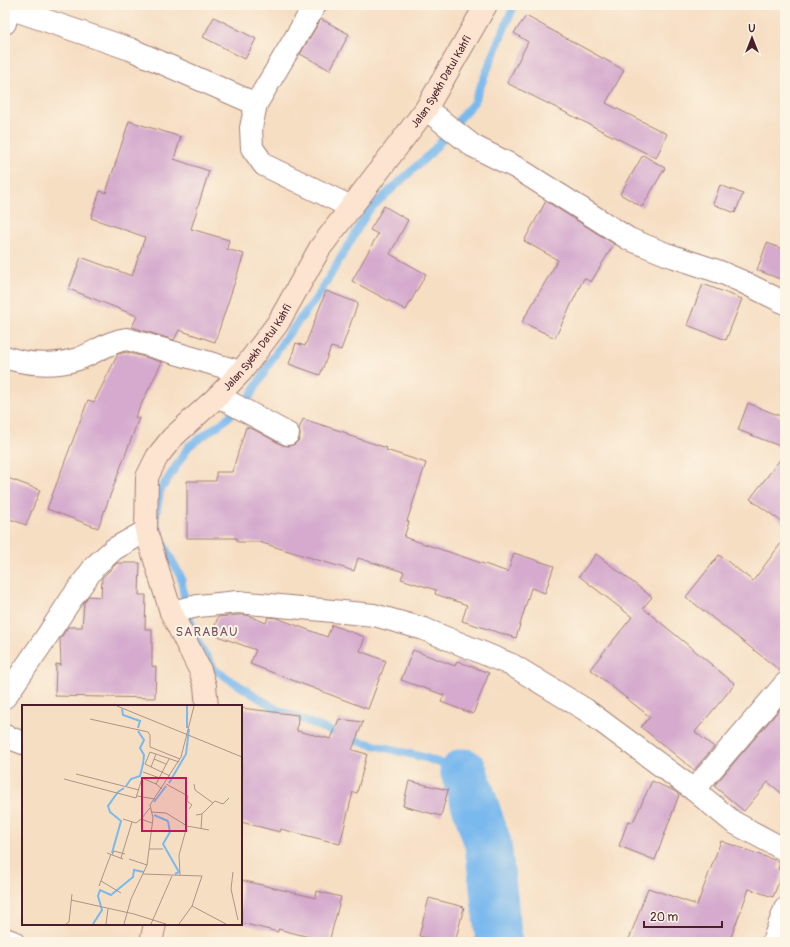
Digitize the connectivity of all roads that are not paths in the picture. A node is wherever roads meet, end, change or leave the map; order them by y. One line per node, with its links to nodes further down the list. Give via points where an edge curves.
1 (315, 5): 4 (street)
2 (486, 5): 5 (street, Jalan Syekh Datul Kahfi)
3 (5, 23): 4 (street, via 9,8 130,49)
4 (256, 104): 6 (street, via 251,128 252,148 264,165)
5 (443, 123): 6 (street, Jalan Syekh Datul Kahfi); 7 (street, via 473,146 517,168 629,239 734,278)
6 (351, 207): 9 (street, Jalan Syekh Datul Kahfi, via 320,248 278,323)
7 (785, 303)
8 (5, 357): 9 (street, via 28,363 46,364 78,359 118,340 127,339)
9 (241, 372): 10 (street, Jalan Syekh Datul Kahfi)
10 (224, 399): 11 (street); 12 (street, Jalan Syekh Datul Kahfi, via 172,438 157,457 147,477)
11 (288, 434)
12 (146, 531): 13 (street, Jalan Syekh Datul Kahfi); 15 (street, via 114,549 95,566)
13 (174, 611): 16 (street, Jalan Syekh Datul Kahfi, via 200,670); 19 (street, via 238,602 374,615 424,630 512,665 586,710)
14 (785, 684): 19 (street)
15 (5, 697)
16 (207, 705)
17 (5, 736): 18 (street)
18 (22, 743)
19 (694, 790): 20 (street, via 733,822)
20 (785, 850)
21 (785, 909): 26 (street)
22 (155, 925): 25 (street)
23 (5, 939): 24 (street)
24 (13, 942)
25 (151, 942)
26 (773, 942)

